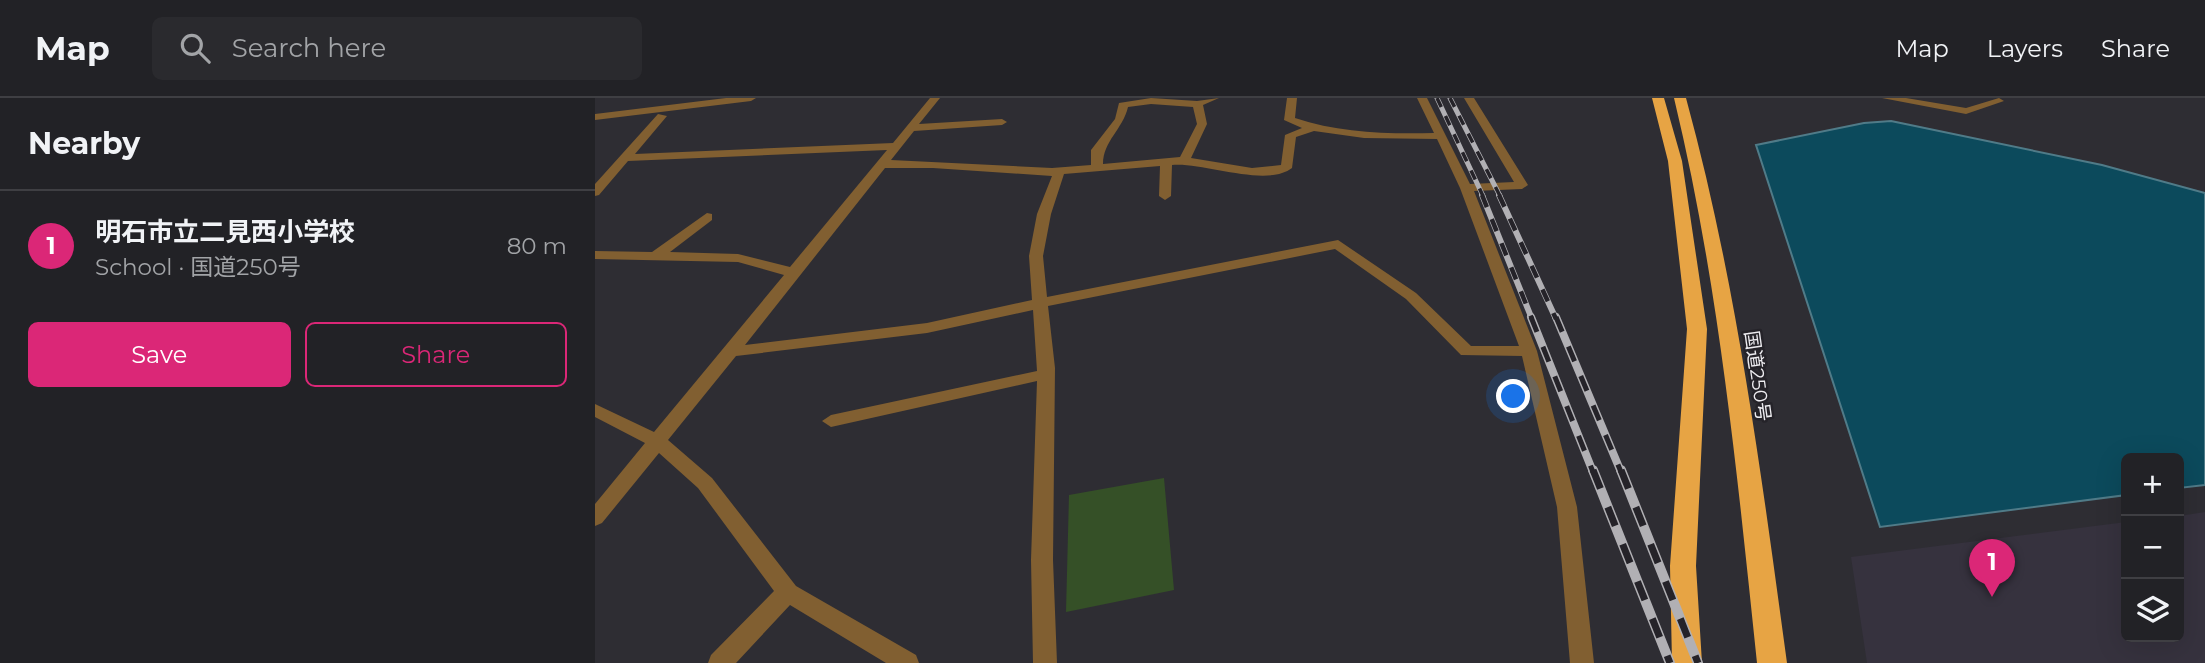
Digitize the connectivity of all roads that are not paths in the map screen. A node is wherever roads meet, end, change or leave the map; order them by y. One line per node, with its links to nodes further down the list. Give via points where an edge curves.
1 (751, 98): 14 (street)
2 (935, 98): 16 (street)
3 (1213, 98): 12 (street)
4 (1292, 98): 17 (street, via 1289,120)
5 (1422, 98): 18 (street)
6 (1469, 98): 26 (street, via 1522,185)
7 (1658, 98): 46 (highway, via 1675,162 1697,329 1683,566)
8 (1680, 98): 47 (highway, 国道250号, via 1699,168 1730,334)
9 (1887, 98): 11 (street, via 1966,111)
10 (1151, 100): 12 (street); 24 (street, via 1123,105 1120,119 1097,150)
11 (1999, 101)
12 (1198, 104): 21 (street, via 1202,124)
13 (662, 116): 20 (street)
14 (595, 117)
15 (1002, 122): 16 (street)
16 (911, 128): 19 (street)
17 (1311, 128): 18 (street, via 1374,136); 21 (street, via 1291,135 1286,169 1252,172)
18 (1441, 136): 26 (street)
19 (896, 146): 20 (street); 23 (street)
20 (625, 158): 27 (street)
21 (1184, 160): 22 (street)
22 (1166, 162): 24 (street); 28 (street)
23 (882, 164): 25 (street); 32 (street)
24 (1097, 168): 25 (street)
25 (1059, 172): 33 (street, via 1036,256)
26 (1466, 188): 35 (street)
27 (595, 192)
28 (1165, 195)
29 (707, 217): 31 (street)
30 (595, 255): 31 (street)
31 (656, 256): 32 (street, via 738,258)
32 (795, 273): 34 (street)
33 (1038, 306): 34 (street, via 927,328); 35 (street, via 1338,244 1411,296 1467,351); 36 (street)
34 (732, 351): 39 (street)
35 (1529, 351): 45 (street, via 1567,507)
36 (1046, 374): 38 (street); 44 (street)
37 (595, 410): 39 (street)
38 (831, 421)
39 (657, 441): 40 (street); 41 (street, via 705,483)
40 (595, 518)
41 (787, 592): 42 (street); 43 (street)
42 (720, 663)
43 (907, 663)
44 (1045, 663)
45 (1582, 663)
46 (1687, 663)
47 (1772, 663)

